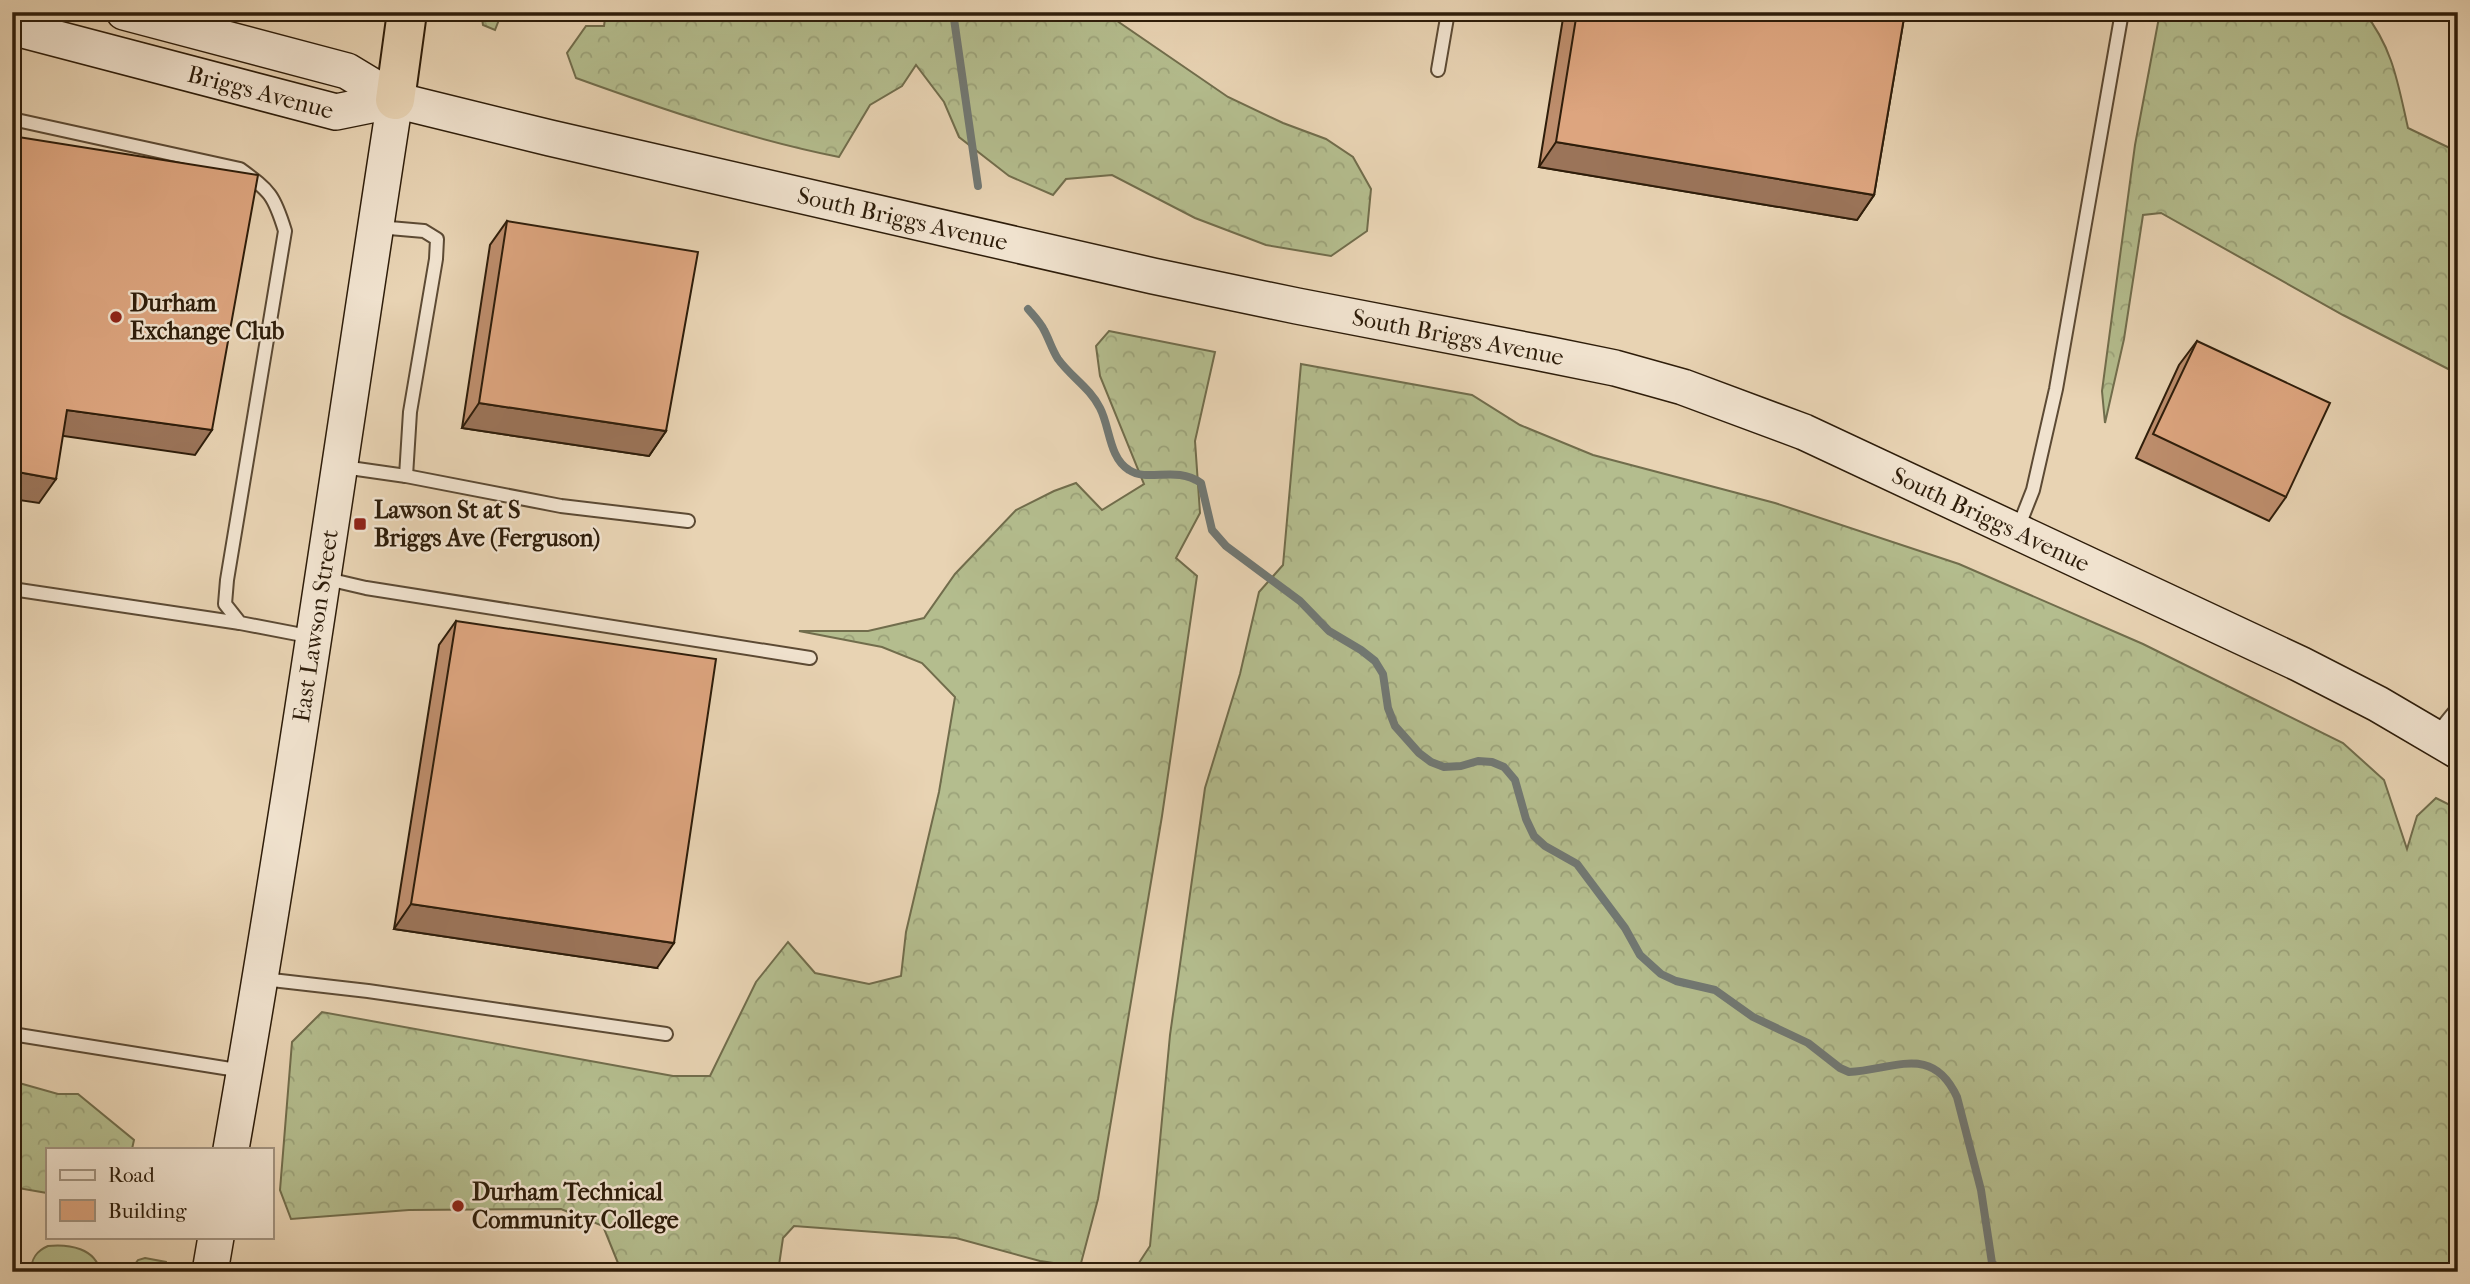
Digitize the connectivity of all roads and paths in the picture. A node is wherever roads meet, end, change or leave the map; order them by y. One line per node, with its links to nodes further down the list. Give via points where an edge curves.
1 (124, 12): 7 (street, Briggs Avenue, via 347,71)
2 (407, 12): 7 (highway)
3 (1448, 12): 6 (lane)
4 (2122, 12): 13 (lane, via 2056,389 2033,490)
5 (12, 27): 7 (street, Briggs Avenue, via 336,112)
6 (1438, 70)
7 (395, 100): 9 (street, East Lawson Street); 13 (street, South Briggs Avenue, via 1153,275 1615,369 1683,387 1804,432)
8 (12, 119): 16 (lane, via 240,169 276,201 285,230 227,580 225,604)
9 (375, 227): 10 (street, East Lawson Street); 11 (lane, via 424,231 437,239 410,412)
10 (340, 466): 11 (lane); 14 (street, East Lawson Street)
11 (406, 476): 12 (lane, via 561,506)
12 (688, 521)
13 (2016, 531): 19 (street, South Briggs Avenue)
14 (323, 578): 17 (street, East Lawson Street); 18 (lane)
15 (12, 589): 16 (lane)
16 (240, 622): 17 (lane)
17 (314, 637): 20 (street, East Lawson Street)
18 (810, 658)
19 (2452, 736)
20 (260, 979): 22 (lane); 23 (street, East Lawson Street)
21 (12, 1034): 23 (lane)
22 (666, 1034)
23 (245, 1071): 24 (street, East Lawson Street)
24 (231, 1148)
25 (216, 1238): 26 (street)
26 (210, 1272)

